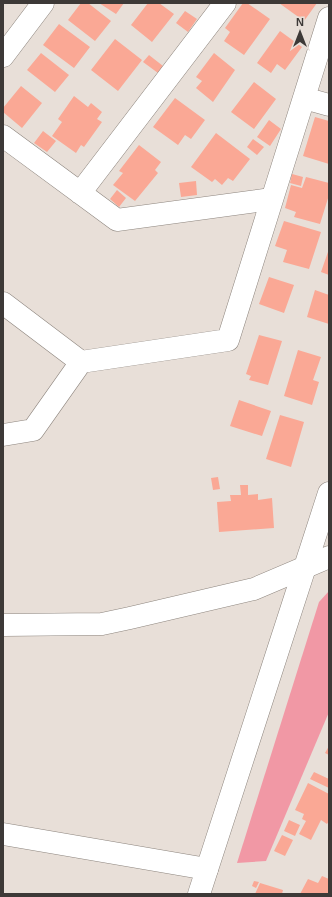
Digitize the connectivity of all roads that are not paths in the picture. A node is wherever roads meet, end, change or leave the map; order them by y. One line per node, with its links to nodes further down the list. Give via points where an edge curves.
1 (42, 3): 4 (street)
2 (225, 3): 8 (street)
3 (329, 18): 5 (street)
4 (3, 56)
5 (304, 98): 6 (street); 9 (street)
6 (329, 105)
7 (3, 136): 8 (street)
8 (80, 193): 9 (street, via 117,220)
9 (272, 198): 11 (street, via 228,340)
10 (3, 304): 11 (street)
11 (81, 362): 12 (street, via 33,430)
12 (3, 435)
13 (329, 493): 15 (street)
14 (329, 557): 15 (street)
15 (307, 565): 16 (street, via 254,589 102,624); 18 (street)
16 (3, 625)
17 (4, 838): 18 (street)
18 (207, 869): 19 (street)
19 (199, 894)

